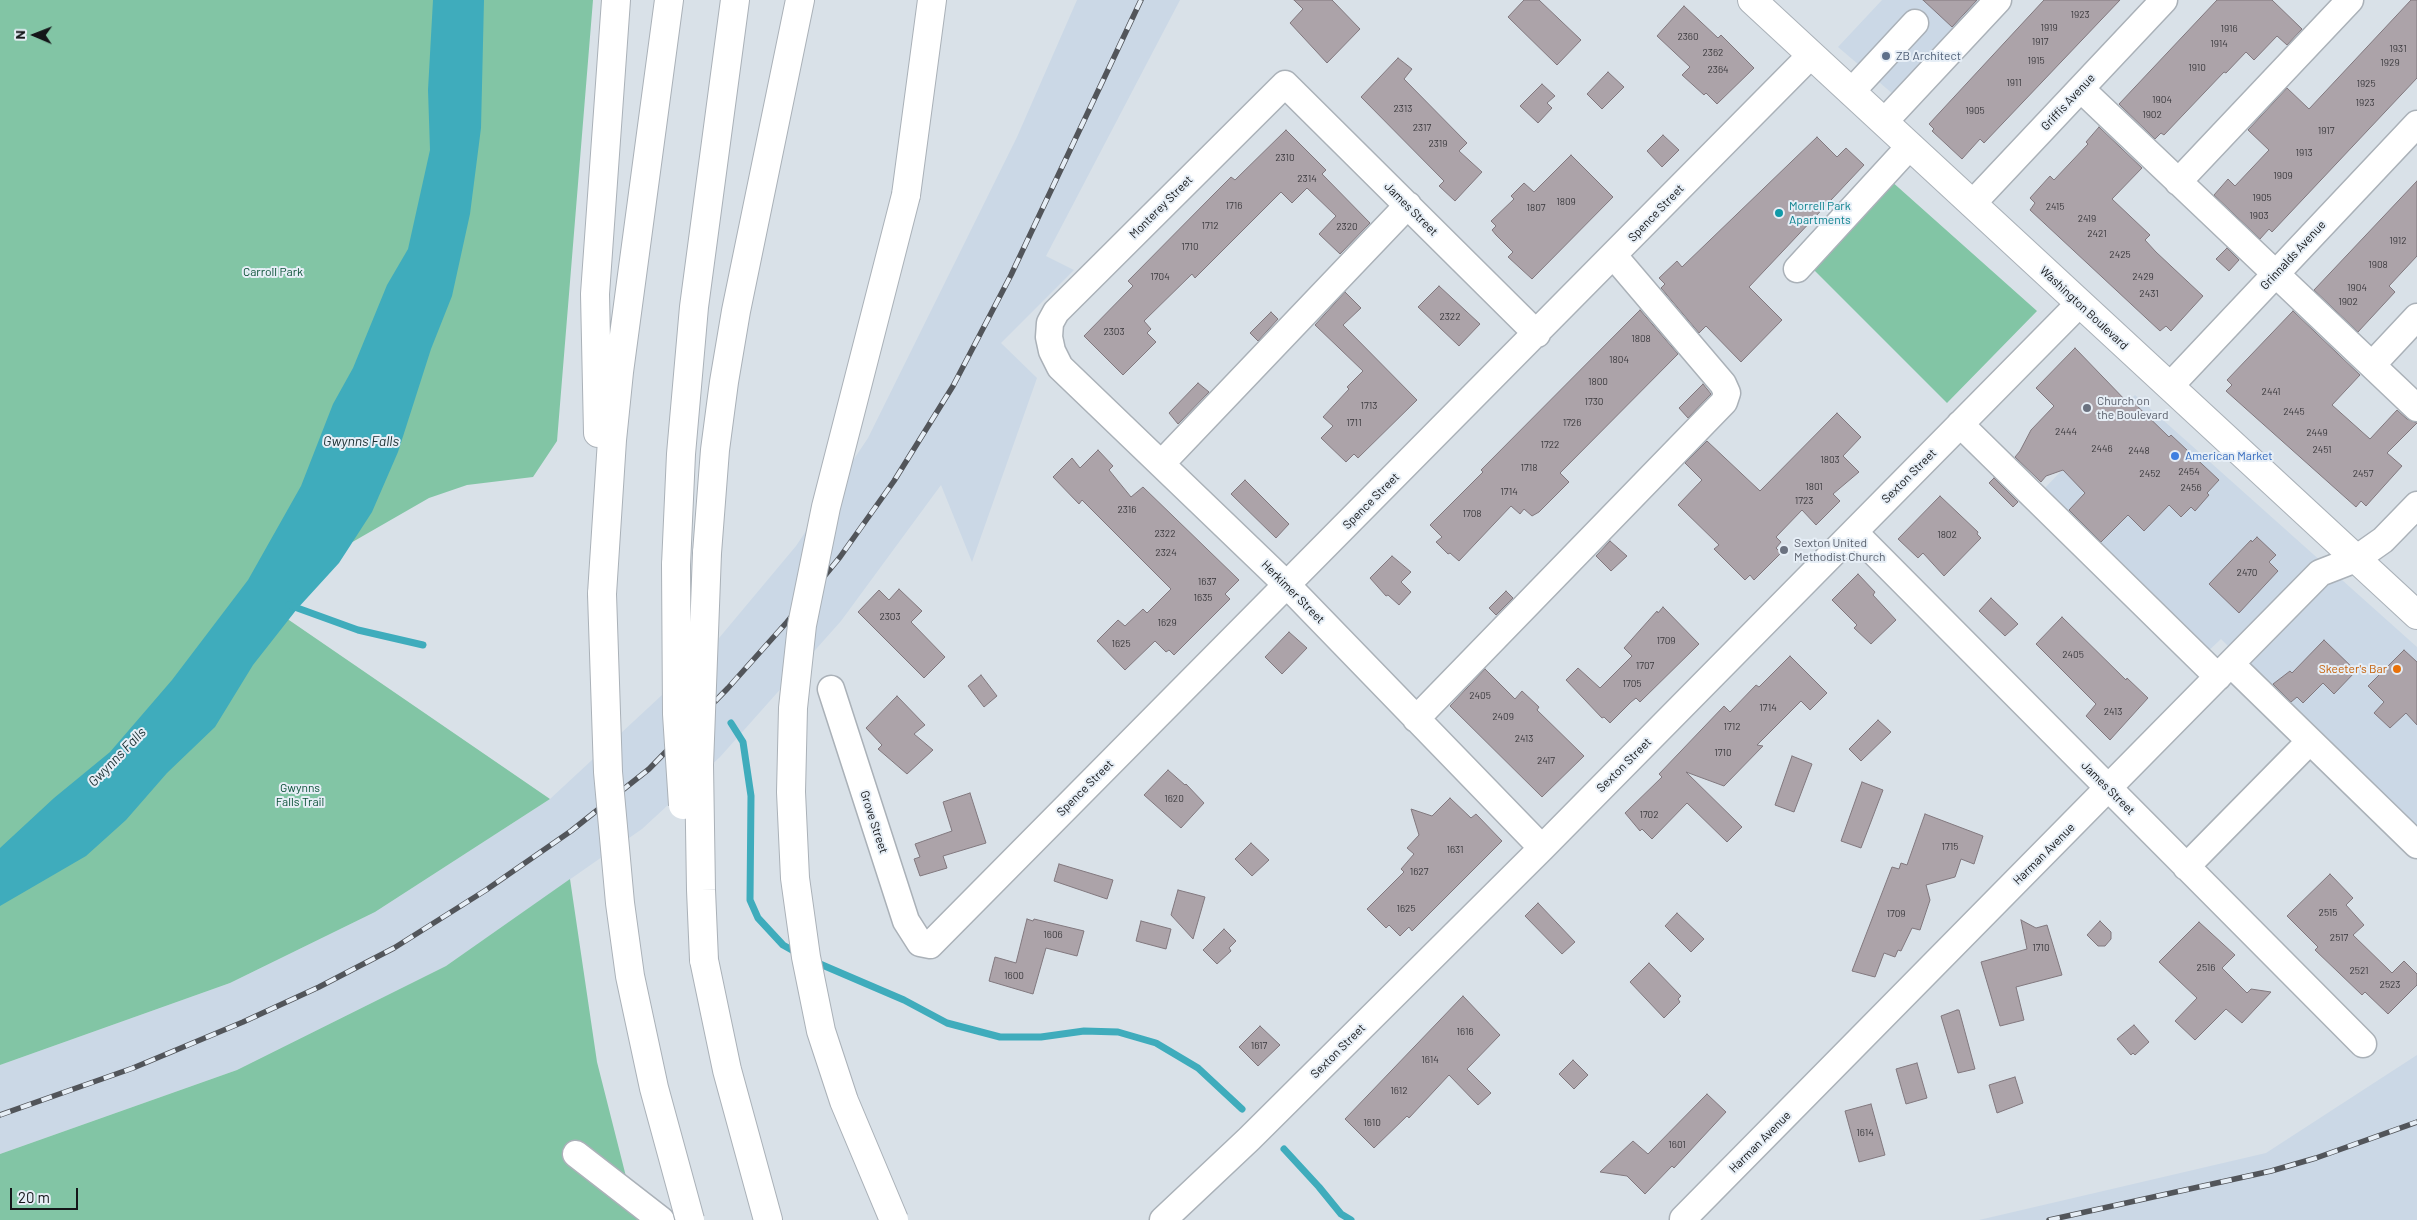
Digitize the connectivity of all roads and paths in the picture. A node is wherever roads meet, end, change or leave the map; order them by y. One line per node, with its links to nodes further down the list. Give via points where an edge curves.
1 (616, 0): 37 (main road, via 595,294)
2 (669, 0): 37 (main road, via 625,315 612,440)
3 (735, 0): 48 (main road, bridge, via 694,307 681,454 676,564 675,640 680,764)
4 (800, 0): 48 (main road, bridge, via 736,311 715,450 707,552 699,774)
5 (932, 0): 55 (main road, bridge, via 906,195 826,507 802,625 793,708 791,792 795,878 806,957 821,1031 844,1101)
6 (1998, 0): 15 (street)
7 (2164, 0): 13 (street, Griffis Avenue)
8 (2350, 0): 18 (street)
9 (1765, 4): 11 (main road, Washington Boulevard)
10 (1915, 23): 14 (street)
11 (1811, 55): 14 (main road, Washington Boulevard); 21 (street, Spence Street)
12 (1285, 84): 20 (street, James Street); 27 (street, Monterey Street, via 1056,312)
13 (2081, 89): 18 (street); 19 (street, Griffis Avenue)
14 (1851, 92): 15 (main road, Washington Boulevard)
15 (1884, 122): 17 (main road, Washington Boulevard)
16 (2417, 124): 23 (street, Grinnalds Avenue)
17 (1910, 146): 19 (main road, Washington Boulevard); 22 (street)
18 (2178, 182): 23 (street)
19 (1972, 204): 24 (main road, Washington Boulevard)
20 (1408, 205): 26 (street, James Street); 32 (street)
21 (1614, 256): 26 (street, Spence Street); 41 (street, via 1723,384 1727,393 1724,402)
22 (1797, 269)
23 (2276, 274): 28 (street); 29 (street, Grinnalds Avenue)
24 (2080, 303): 29 (main road, Washington Boulevard); 31 (street, Sexton Street)
25 (2417, 317): 28 (street)
26 (1537, 334): 36 (street, Spence Street)
27 (1048, 337): 32 (street, Herkimer Street, via 1060,367)
28 (2372, 365): 30 (street)
29 (2170, 386): 35 (main road, Washington Boulevard)
30 (2417, 408)
31 (1960, 424): 34 (street, Sexton Street); 39 (street)
32 (1161, 464): 36 (street, Herkimer Street)
33 (2417, 505): 35 (street, Harman Avenue, via 2383,540)
34 (1854, 532): 43 (street, James Street); 45 (street, Sexton Street)
35 (2356, 559): 38 (main road, Washington Boulevard); 39 (street, Harman Avenue, via 2320,573)
36 (1287, 585): 41 (street, Herkimer Street); 47 (street, Spence Street)
37 (602, 594): 53 (main road, bridge, via 608,772 630,976 654,1088)
38 (2417, 615)
39 (2225, 670): 42 (street); 43 (street, Harman Avenue)
40 (831, 688): 47 (street, Grove Street, via 906,921 920,943)
41 (1416, 719): 45 (street, Herkimer Street)
42 (2310, 741): 44 (street); 46 (street)
43 (2109, 789): 46 (street, James Street); 51 (street, Harman Avenue)
44 (2417, 846)
45 (1542, 848): 56 (street, Sexton Street)
46 (2186, 866): 49 (street, James Street)
47 (930, 945)
48 (704, 960): 54 (main road, via 729,1080)
49 (2363, 1044)
50 (576, 1154): 52 (street)
51 (1683, 1219)
52 (661, 1220)
53 (690, 1220)
54 (768, 1220)
55 (894, 1220)
56 (1163, 1220)

